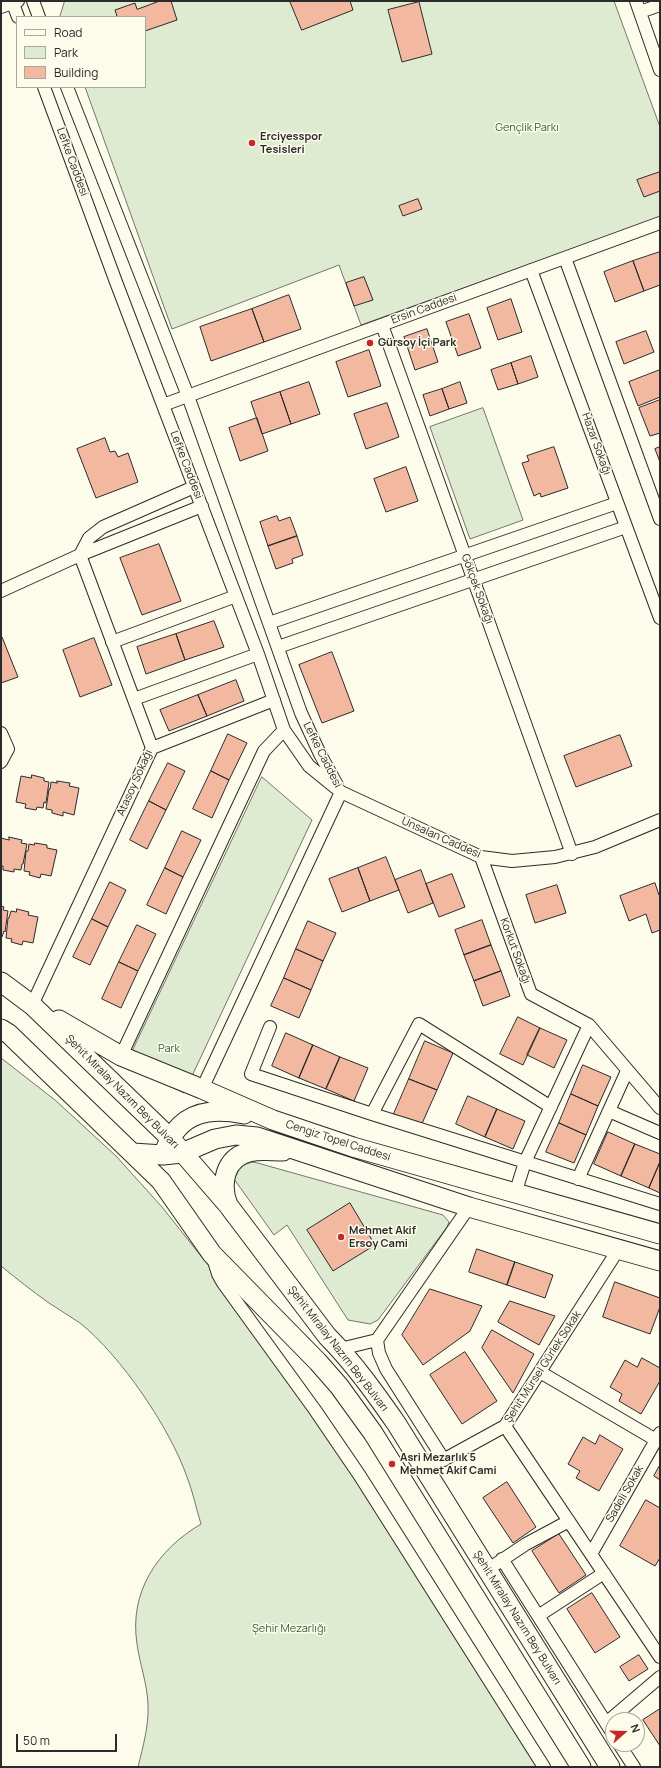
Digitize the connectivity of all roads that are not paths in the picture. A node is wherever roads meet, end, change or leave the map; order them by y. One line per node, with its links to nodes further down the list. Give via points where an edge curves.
1 (33, 1): 7 (street)
2 (14, 2): 4 (street); 6 (street)
3 (660, 5): 5 (street)
4 (1, 7)
5 (638, 7): 8 (street)
6 (18, 16)
7 (39, 16)
8 (660, 70)
9 (44, 88): 16 (street, Lefke Caddesi)
10 (67, 88): 15 (street, Lefke Caddesi)
11 (660, 223): 12 (street, Ersin Caddesi)
12 (566, 258): 13 (street, Ersin Caddesi); 20 (street)
13 (531, 270): 14 (street, Ersin Caddesi); 18 (street, Hazar Sokağı)
14 (382, 325): 15 (street, Ersin Caddesi); 23 (street, Gökçek Sokağı)
15 (188, 396): 16 (street, Ersin Caddesi); 28 (street, Lefke Caddesi)
16 (163, 405): 17 (street, Lefke Caddesi)
17 (194, 487): 19 (street, Lefke Caddesi); 22 (street, via 103,527 89,538)
18 (617, 503): 21 (street, Hazar Sokağı); 23 (street)
19 (202, 506): 22 (street); 26 (street, Lefke Caddesi)
20 (660, 519)
21 (626, 527): 24 (street); 27 (street, Hazar Sokağı)
22 (80, 555): 25 (street); 29 (street, Atasoy Sokağı)
23 (465, 556): 24 (street, Gökçek Sokağı); 28 (street)
24 (474, 580): 30 (street); 40 (street, Gökçek Sokağı)
25 (1, 592)
26 (236, 596): 29 (street); 31 (street, Lefke Caddesi)
27 (660, 618)
28 (269, 623): 30 (street, Lefke Caddesi)
29 (112, 642): 32 (street, Atasoy Sokağı)
30 (278, 647): 38 (street, Lefke Caddesi, via 301,713)
31 (258, 654): 32 (street); 33 (street, Lefke Caddesi)
32 (134, 699): 36 (street, Atasoy Sokağı)
33 (274, 700): 34 (street, Lefke Caddesi); 36 (street)
34 (284, 730): 38 (street, Lefke Caddesi, via 309,766); 47 (street, via 264,751)
35 (1, 734): 37 (street, via 8,749)
36 (152, 748): 43 (street, Atasoy Sokağı)
37 (1, 762)
38 (341, 792): 41 (street, Ünsalan Caddesi); 49 (street)
39 (660, 820): 40 (street, Ünsalan Caddesi)
40 (572, 854): 41 (street, Ünsalan Caddesi, via 512,861)
41 (481, 857): 44 (street, Korkut Sokağı, via 531,994)
42 (1, 982): 43 (main road, Şehit Miralay Nazım Bey Bulvarı)
43 (32, 1005): 47 (main road, Cengiz Topel Caddesi); 56 (main road, Şehit Miralay Nazım Bey Bulvarı)
44 (589, 1026): 48 (street, Korkut Sokağı); 50 (street)
45 (270, 1028): 53 (street, via 251,1074)
46 (1, 1029): 58 (main road, Şehit Miralay Nazım Bey Bulvarı)
47 (120, 1056): 49 (main road, Cengiz Topel Caddesi)
48 (627, 1071): 51 (street, Korkut Sokağı); 52 (street)
49 (202, 1089): 54 (main road, Cengiz Topel Caddesi)
50 (551, 1107): 53 (street, via 419,1024); 61 (street)
51 (660, 1108)
52 (609, 1111): 55 (street); 62 (street)
53 (372, 1114): 61 (street)
54 (273, 1120): 56 (main road, via 226,1110 205,1112 186,1120); 64 (main road, Cengiz Topel Caddesi, via 353,1147)
55 (660, 1133)
56 (170, 1138): 59 (main road, Şehit Miralay Nazım Bey Bulvarı); 60 (main road)
57 (295, 1150): 59 (main road, Cengiz Topel Caddesi, via 257,1137 236,1135 215,1139); 66 (main road, via 249,1152 239,1156 231,1163 223,1183); 67 (main road, Cengiz Topel Caddesi)
58 (133, 1153): 60 (main road, Cengiz Topel Caddesi); 63 (main road, Şehit Miralay Nazım Bey Bulvarı)
59 (182, 1153): 60 (main road, Cengiz Topel Caddesi); 66 (main road, Şehit Miralay Nazım Bey Bulvarı)
60 (163, 1156): 63 (main road)
61 (525, 1162): 62 (street); 64 (street)
62 (578, 1179): 65 (street)
63 (161, 1181): 70 (main road, Şehit Miralay Nazım Bey Bulvarı)
64 (515, 1194): 68 (main road, Cengiz Topel Caddesi)
65 (660, 1204)
66 (228, 1206): 73 (main road, Şehit Miralay Nazım Bey Bulvarı, via 327,1336)
67 (469, 1208): 69 (main road, Cengiz Topel Caddesi); 72 (street)
68 (660, 1234)
69 (618, 1250): 71 (main road, Cengiz Topel Caddesi); 74 (street, Şehit Mürsel Gürlek Sokak)
70 (212, 1254): 90 (street, via 223,1283 356,1470); 91 (main road, Şehit Miralay Nazım Bey Bulvarı, via 318,1362 357,1410)
71 (660, 1262)
72 (377, 1340): 73 (street); 77 (street, via 386,1369)
73 (340, 1349): 78 (main road, Şehit Miralay Nazım Bey Bulvarı, via 382,1404)
74 (540, 1372): 75 (street, Şehit Mürsel Gürlek Sokak); 76 (street)
75 (505, 1426): 77 (street, Şehit Mürsel Gürlek Sokak); 79 (street)
76 (658, 1437): 80 (street, Sadeli Sokak)
77 (444, 1460): 78 (street, Şehit Mürsel Gürlek Sokak)
78 (425, 1470): 82 (main road, Şehit Miralay Nazım Bey Bulvarı)
79 (569, 1521): 80 (street); 81 (street)
80 (591, 1554): 83 (street)
81 (502, 1559): 82 (street); 84 (street)
82 (486, 1570): 92 (main road, Şehit Miralay Nazım Bey Bulvarı)
83 (604, 1573): 84 (street); 85 (street)
84 (538, 1616): 88 (street)
85 (660, 1657)
86 (660, 1677): 87 (street)
87 (618, 1712)
88 (605, 1720)
89 (624, 1752): 93 (street)
90 (544, 1767)
91 (581, 1767)
92 (610, 1767)
93 (634, 1767)

